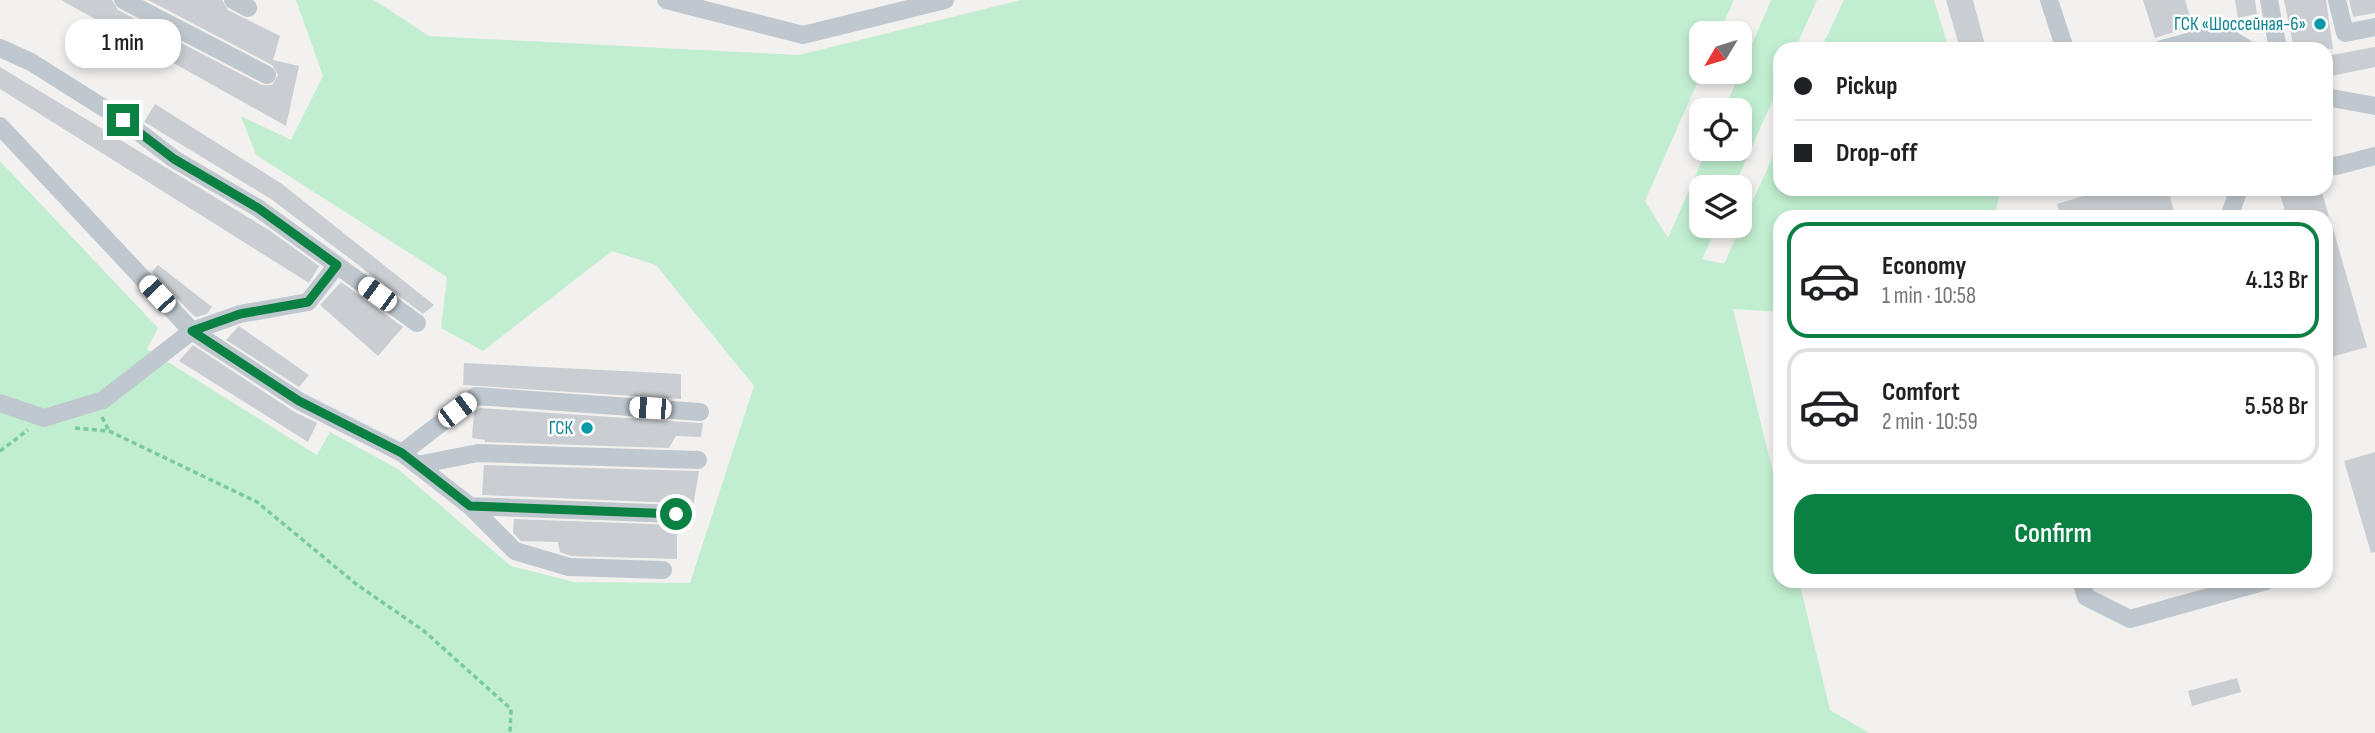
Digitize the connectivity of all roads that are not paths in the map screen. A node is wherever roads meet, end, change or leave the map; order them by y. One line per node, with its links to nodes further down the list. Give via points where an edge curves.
1 (123, 0): 13 (street)
2 (667, 0): 3 (street, via 803,35)
3 (945, 0)
4 (2049, 0): 8 (street)
5 (2269, 0): 11 (street)
6 (2337, 0): 7 (street, via 2345,33)
7 (2375, 27)
8 (2063, 42)
9 (2188, 42): 10 (street, via 2221,33)
10 (2236, 42)
11 (2277, 42)
12 (0, 48): 19 (street, via 31,62 123,120 174,159 258,208)
13 (268, 75)
14 (2333, 98): 15 (street)
15 (2375, 106)
16 (0, 126): 21 (street)
17 (2375, 156): 18 (street)
18 (2333, 165)
19 (337, 265): 20 (street); 21 (street, via 308,302 240,314)
20 (417, 323)
21 (192, 331): 22 (street, via 103,400 44,418); 24 (street, via 299,401)
22 (0, 403)
23 (700, 412): 24 (street, via 476,396)
24 (402, 453): 26 (street)
25 (698, 460): 26 (street, via 478,453)
26 (417, 465): 27 (street)
27 (470, 506): 28 (street); 29 (street, via 515,551 569,567)
28 (676, 514)
29 (663, 570)
30 (2083, 588): 31 (street, via 2085,597 2130,619)
31 (2241, 588)

